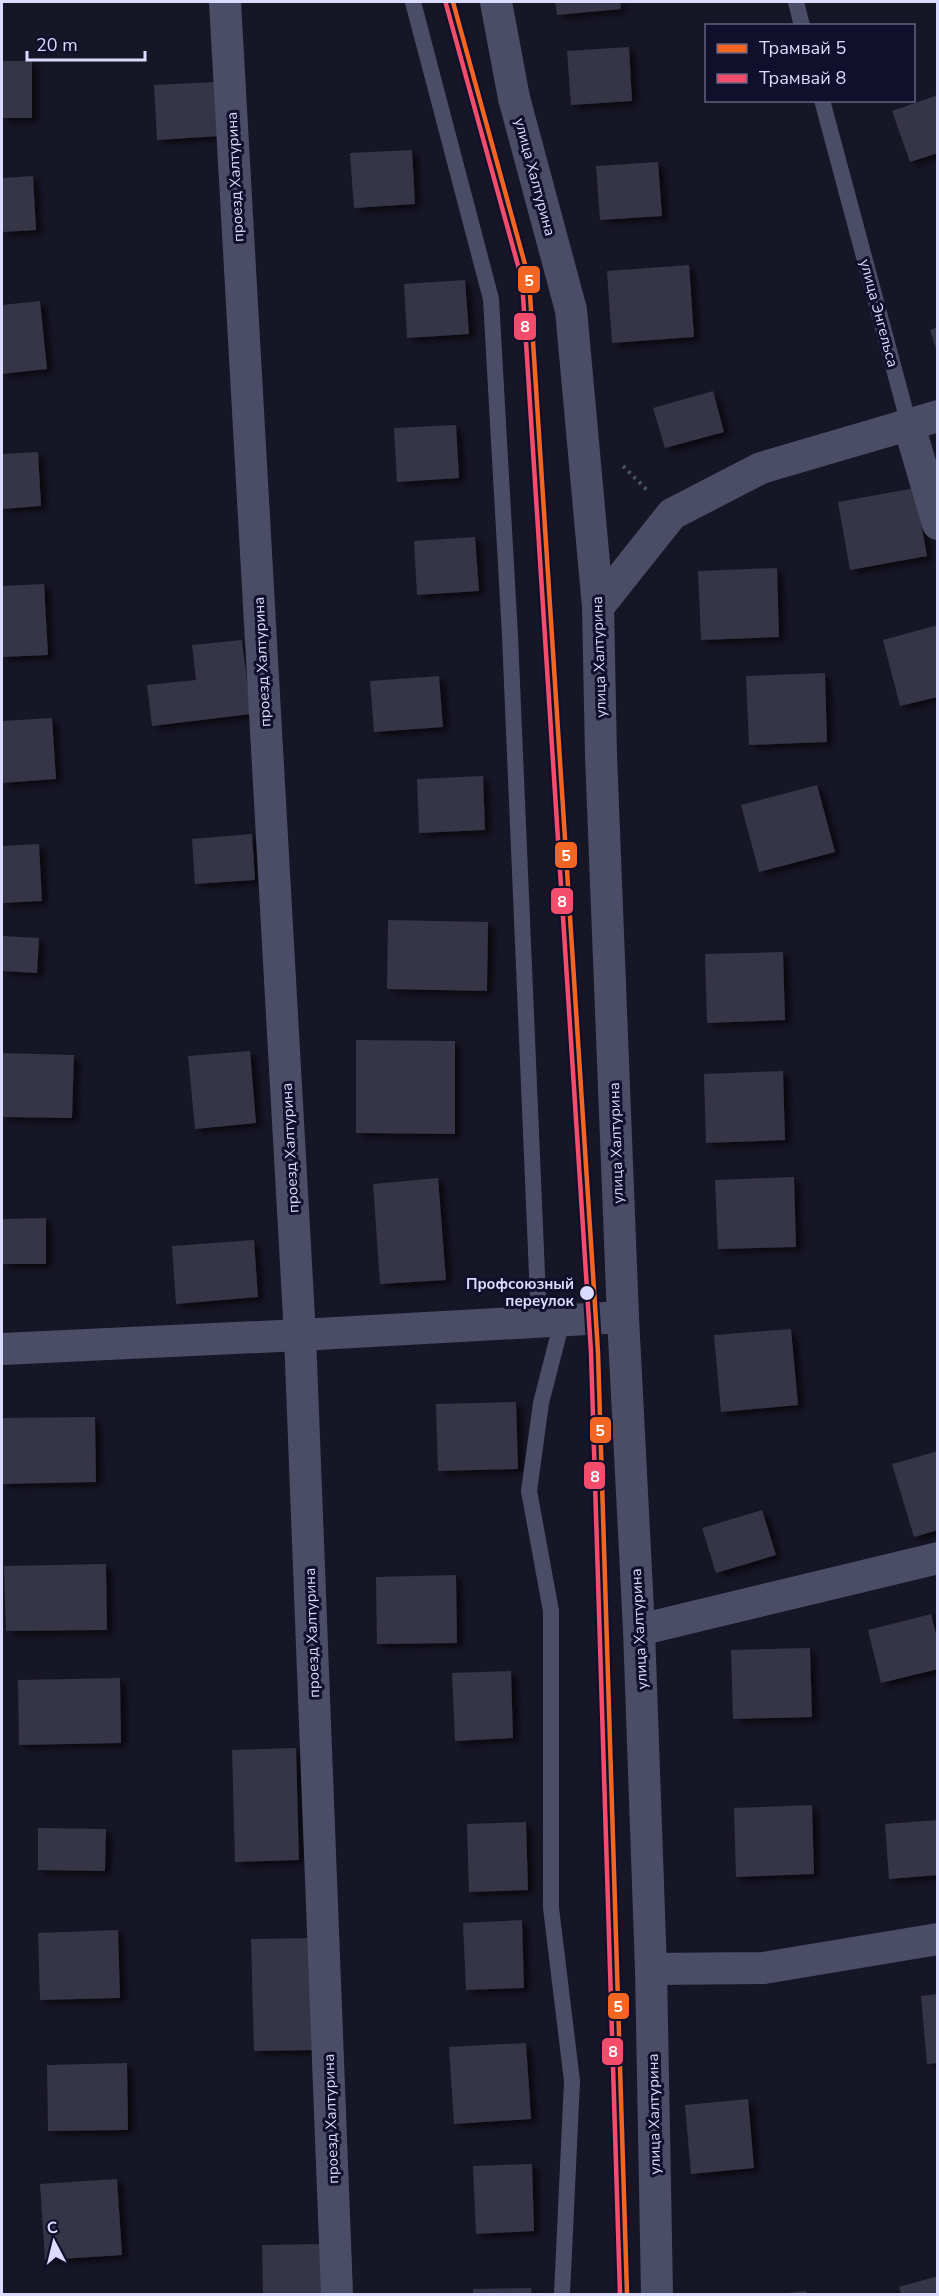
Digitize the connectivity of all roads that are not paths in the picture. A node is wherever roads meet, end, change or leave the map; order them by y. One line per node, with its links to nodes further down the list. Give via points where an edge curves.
1 (225, 2): 12 (street, проезд Халтурина)
2 (413, 2): 11 (lane, via 491,299)
3 (496, 2): 9 (street, улица Халтурина, via 514,99 571,310)
4 (796, 2): 5 (lane)
5 (802, 24)
6 (823, 102): 7 (lane, улица Энгельса)
7 (923, 420): 8 (street, улица Энгельса); 9 (street, via 761,468 672,514)
8 (938, 524)
9 (598, 607): 10 (street, улица Халтурина)
10 (623, 1317): 11 (street); 15 (street, улица Халтурина)
11 (550, 1321): 12 (street); 19 (lane, via 529,1491 551,1611 551,1908 572,2081)
12 (300, 1335): 13 (street); 18 (street, проезд Халтурина)
13 (2, 1348)
14 (938, 1558): 15 (street)
15 (639, 1630): 17 (street, улица Халтурина)
16 (938, 1939): 17 (street, via 764,1968)
17 (651, 1969): 20 (street, улица Халтурина)
18 (337, 2295)
19 (562, 2295)
20 (657, 2295)

